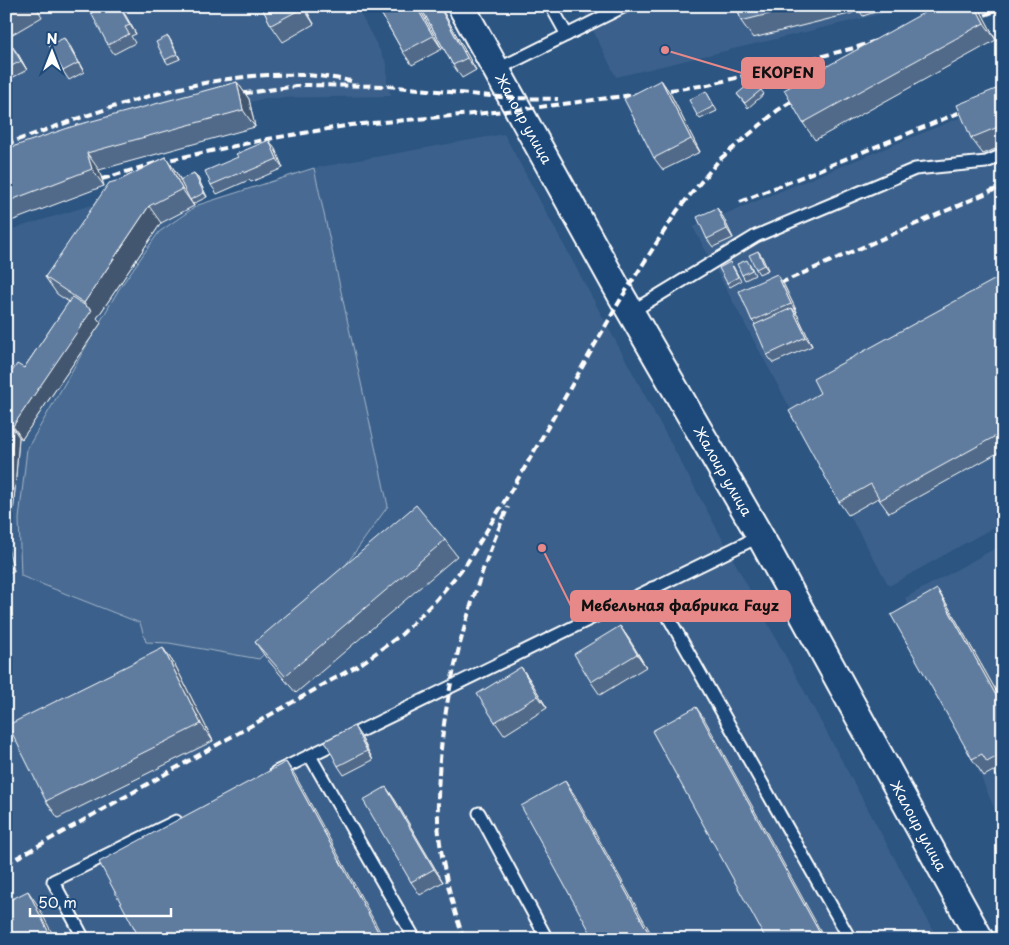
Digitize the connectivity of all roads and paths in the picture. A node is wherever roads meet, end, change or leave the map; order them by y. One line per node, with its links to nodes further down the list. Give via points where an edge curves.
1 (461, 6): 5 (street, Жалоир улица)
2 (551, 6): 4 (lane)
3 (625, 6): 4 (lane)
4 (567, 35): 5 (lane)
5 (496, 70): 7 (street, Жалоир улица)
6 (1003, 155): 7 (lane, via 986,162 906,172 756,236)
7 (630, 312): 8 (street, Жалоир улица)
8 (760, 536): 9 (lane); 18 (street, Жалоир улица)
9 (652, 588): 10 (lane); 17 (lane)
10 (310, 756): 11 (lane); 15 (lane)
11 (265, 778)
12 (479, 813): 16 (lane)
13 (186, 816): 14 (lane, via 53,882)
14 (84, 939)
15 (415, 939)
16 (547, 939)
17 (850, 939)
18 (980, 939)

